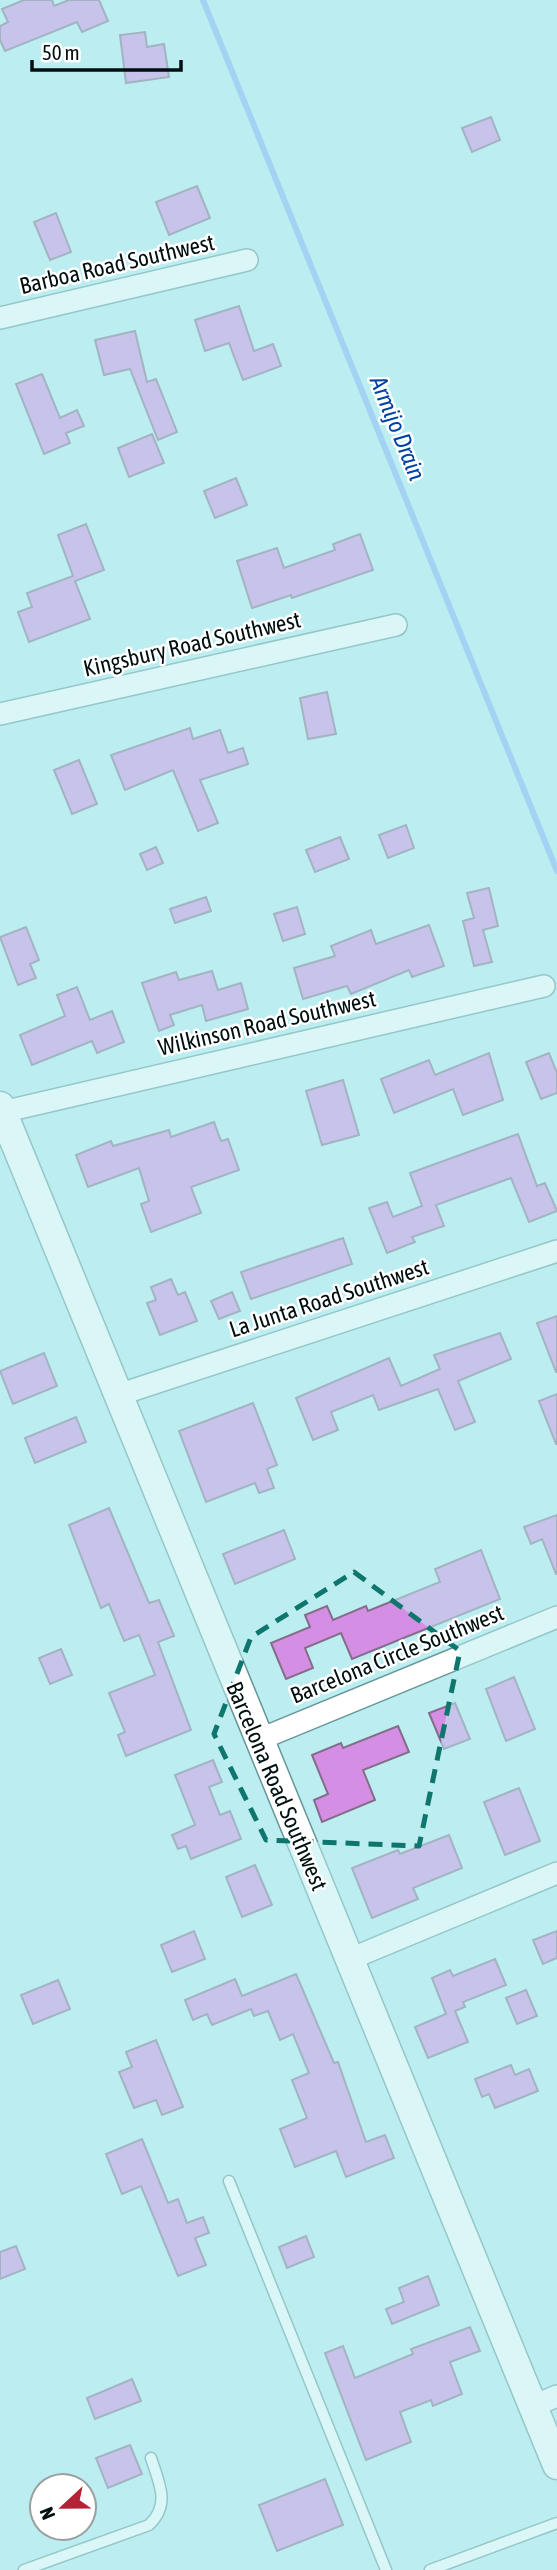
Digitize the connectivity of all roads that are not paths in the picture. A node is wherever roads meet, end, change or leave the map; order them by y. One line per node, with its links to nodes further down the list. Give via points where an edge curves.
1 (247, 260): 2 (street, Barboa Road Southwest)
2 (0, 318)
3 (396, 625): 4 (street, Kingsbury Road Southwest)
4 (0, 714)
5 (544, 986): 6 (street, Wilkinson Road Southwest)
6 (1, 1109): 8 (street, Barcelona Road Southwest)
7 (557, 1251): 8 (street, La Junta Road Southwest)
8 (118, 1395): 10 (street, Barcelona Road Southwest)
9 (557, 1617): 10 (street, Barcelona Circle Southwest)
10 (258, 1740): 12 (street, Barcelona Road Southwest)
11 (557, 1873): 12 (street)
12 (350, 1959): 14 (street, Barcelona Road Southwest)
13 (229, 2181): 19 (lane)
14 (545, 2401): 16 (street, Barcelona Road Southwest)
15 (151, 2458): 18 (lane, via 164,2499 162,2510 149,2525)
16 (557, 2465)
17 (557, 2523): 20 (lane)
18 (24, 2570)
19 (386, 2570)
20 (430, 2570)

